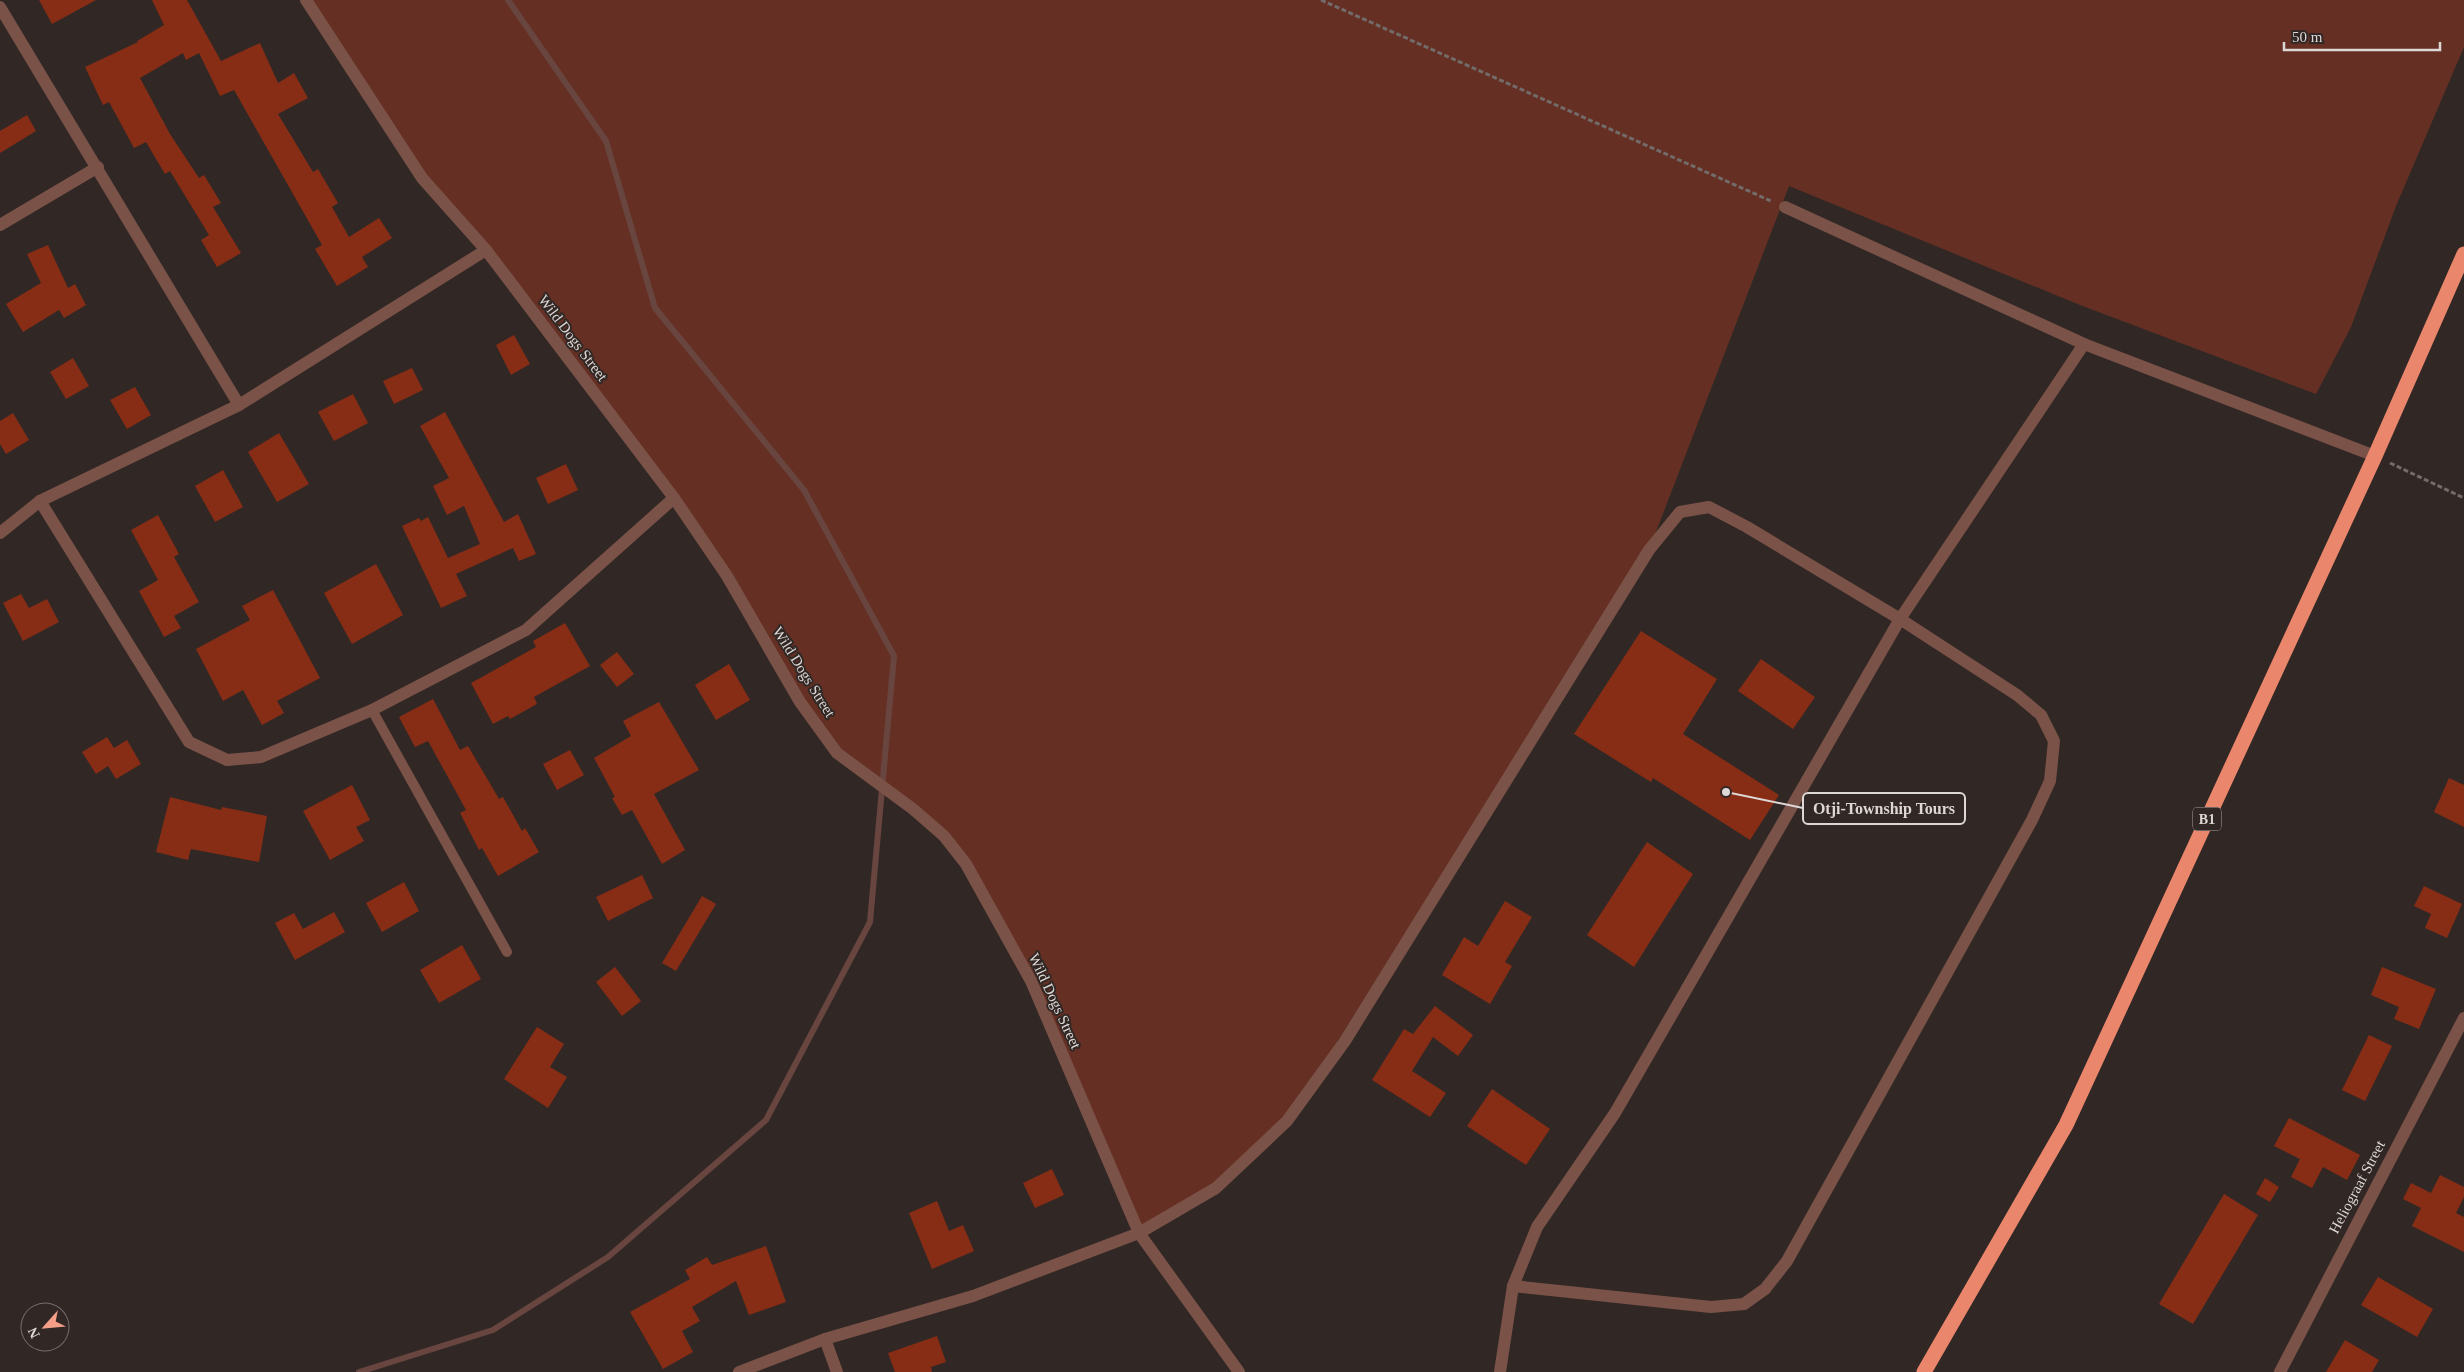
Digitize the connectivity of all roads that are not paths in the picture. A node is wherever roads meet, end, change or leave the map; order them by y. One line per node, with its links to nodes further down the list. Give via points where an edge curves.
1 (306, 0): 6 (street, Wild Dogs Street, via 422,178)
2 (0, 7): 3 (street)
3 (98, 167): 5 (street); 9 (street)
4 (1785, 207): 8 (street)
5 (0, 226)
6 (486, 250): 9 (street); 11 (street, Wild Dogs Street)
7 (2464, 254): 10 (highway, B1)
8 (2084, 344): 10 (street); 14 (street)
9 (239, 404): 12 (street)
10 (2375, 456): 25 (highway, B1, via 2066,1125)
11 (674, 498): 15 (street, via 526,630); 18 (street, Wild Dogs Street, via 727,576 800,702 837,753 932,825 966,864 1031,981)
12 (40, 501): 13 (street); 15 (street, via 189,742 226,760 261,757)
13 (0, 532)
14 (1900, 618): 18 (street, via 1709,507 1680,512 1649,550 1345,1041 1287,1122 1216,1188); 19 (street, via 1615,1113 1537,1227); 19 (street, via 2017,695 2041,715 2054,741 2050,781 2032,820 1787,1260 1766,1289 1744,1304 1711,1307)
15 (372, 710): 16 (lane)
16 (507, 952)
17 (2464, 1018): 26 (street, Heliograaf Street)
18 (1139, 1233): 20 (street, via 973,1296); 23 (street, Wild Dogs Street)
19 (1513, 1286): 24 (street)
20 (825, 1340): 21 (street); 22 (street)
21 (739, 1372)
22 (837, 1372)
23 (1239, 1372)
24 (1500, 1372)
25 (1924, 1372)
26 (2280, 1372)

